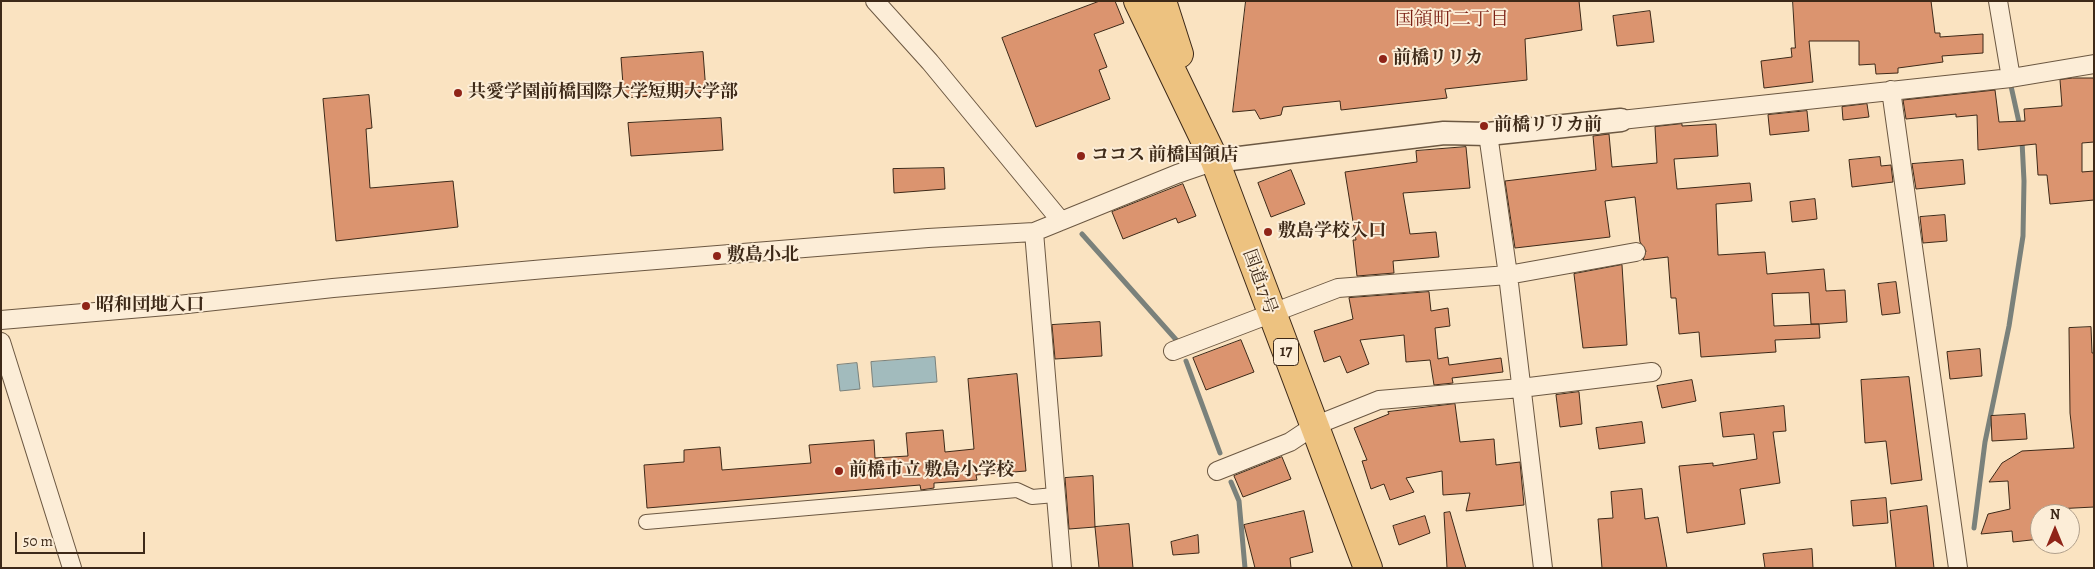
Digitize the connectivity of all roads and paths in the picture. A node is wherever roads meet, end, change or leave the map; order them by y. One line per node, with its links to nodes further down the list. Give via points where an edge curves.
1 (874, 1): 11 (street, via 930,62)
2 (1138, 1): 10 (highway, 国道17号 / 17)
3 (1162, 1): 10 (highway, 国道17号 / 17)
4 (1998, 1): 6 (street)
5 (2094, 64): 6 (street)
6 (2011, 78): 7 (street)
7 (1891, 90): 8 (street); 29 (street)
8 (1621, 120): 9 (street)
9 (1488, 134): 10 (street, via 1444,133); 14 (street)
10 (1210, 149): 11 (street, via 1177,174); 15 (highway, 国道17号 / 17)
11 (1061, 221): 12 (street)
12 (1034, 232): 16 (street, via 545,269 178,306); 23 (street)
13 (1636, 252): 14 (street)
14 (1508, 275): 15 (street, via 1338,288); 20 (street)
15 (1271, 313): 18 (street); 21 (highway, 国道17号 / 17)
16 (1, 320)
17 (1, 342): 25 (street)
18 (1172, 351)
19 (1652, 372): 20 (street)
20 (1521, 388): 21 (street, via 1379,400); 28 (street)
21 (1314, 426): 22 (street, via 1290,442); 27 (highway, 国道17号 / 17)
22 (1217, 471)
23 (1055, 495): 24 (street, via 1032,497 1017,490); 26 (street)
24 (646, 522)
25 (72, 568)
26 (1062, 568)
27 (1368, 568)
28 (1543, 568)
29 (1958, 568)

